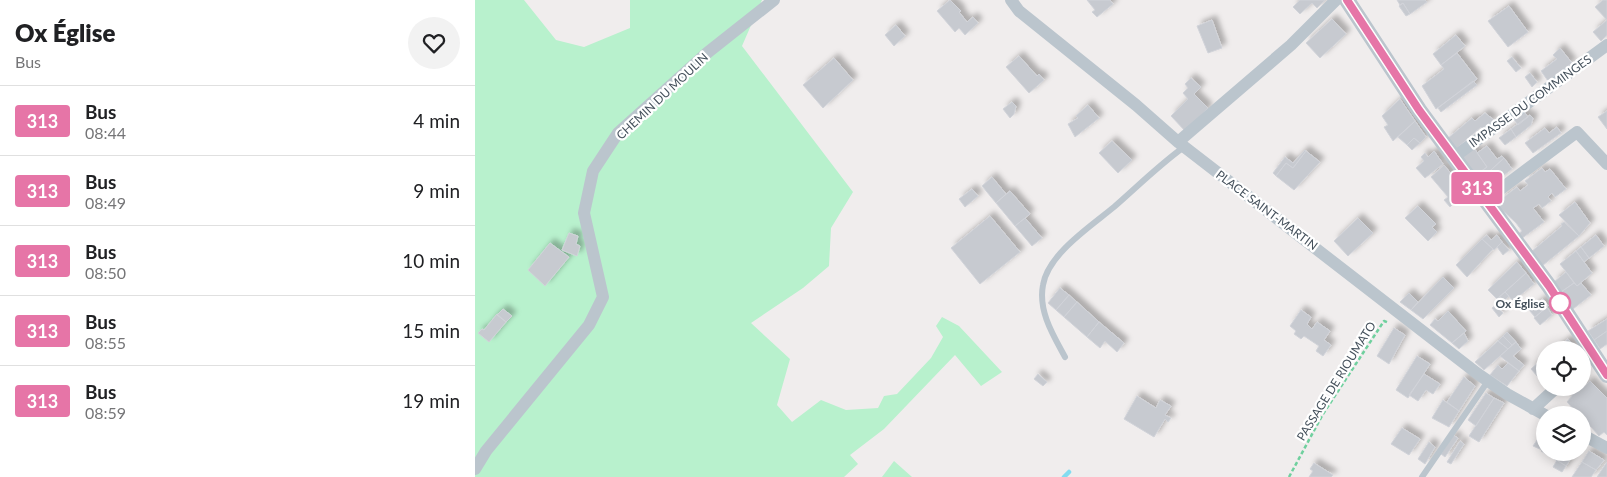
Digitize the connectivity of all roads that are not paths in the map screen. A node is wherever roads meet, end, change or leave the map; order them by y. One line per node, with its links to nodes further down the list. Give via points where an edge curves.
1 (774, 0): 20 (street, CHEMIN DU MOULIN, via 618,133 593,171 584,213 603,297 589,325 485,451)
2 (1011, 0): 6 (street, PLACE SAINT-MARTIN, via 1019,11)
3 (1336, 0): 6 (street)
4 (1347, 0): 7 (street, via 1419,110)
5 (1607, 45): 7 (street, IMPASSE DU COMMINGES)
6 (1181, 145): 11 (lane, via 1083,231 1048,268 1042,297 1044,313); 14 (street, PLACE SAINT-MARTIN)
7 (1454, 156): 9 (street)
8 (1607, 164): 9 (street, via 1577,132)
9 (1486, 200): 10 (street, via 1549,286)
10 (1578, 341)
11 (1065, 357)
12 (1591, 361): 13 (street)
13 (1607, 375)
14 (1488, 381): 16 (street, PLACE SAINT-MARTIN); 21 (lane)
15 (1547, 396): 16 (street)
16 (1533, 409): 17 (street, PLACE SAINT-MARTIN)
17 (1536, 410)
18 (1591, 439): 19 (street)
19 (1607, 448)
20 (475, 470)
21 (1422, 477)

